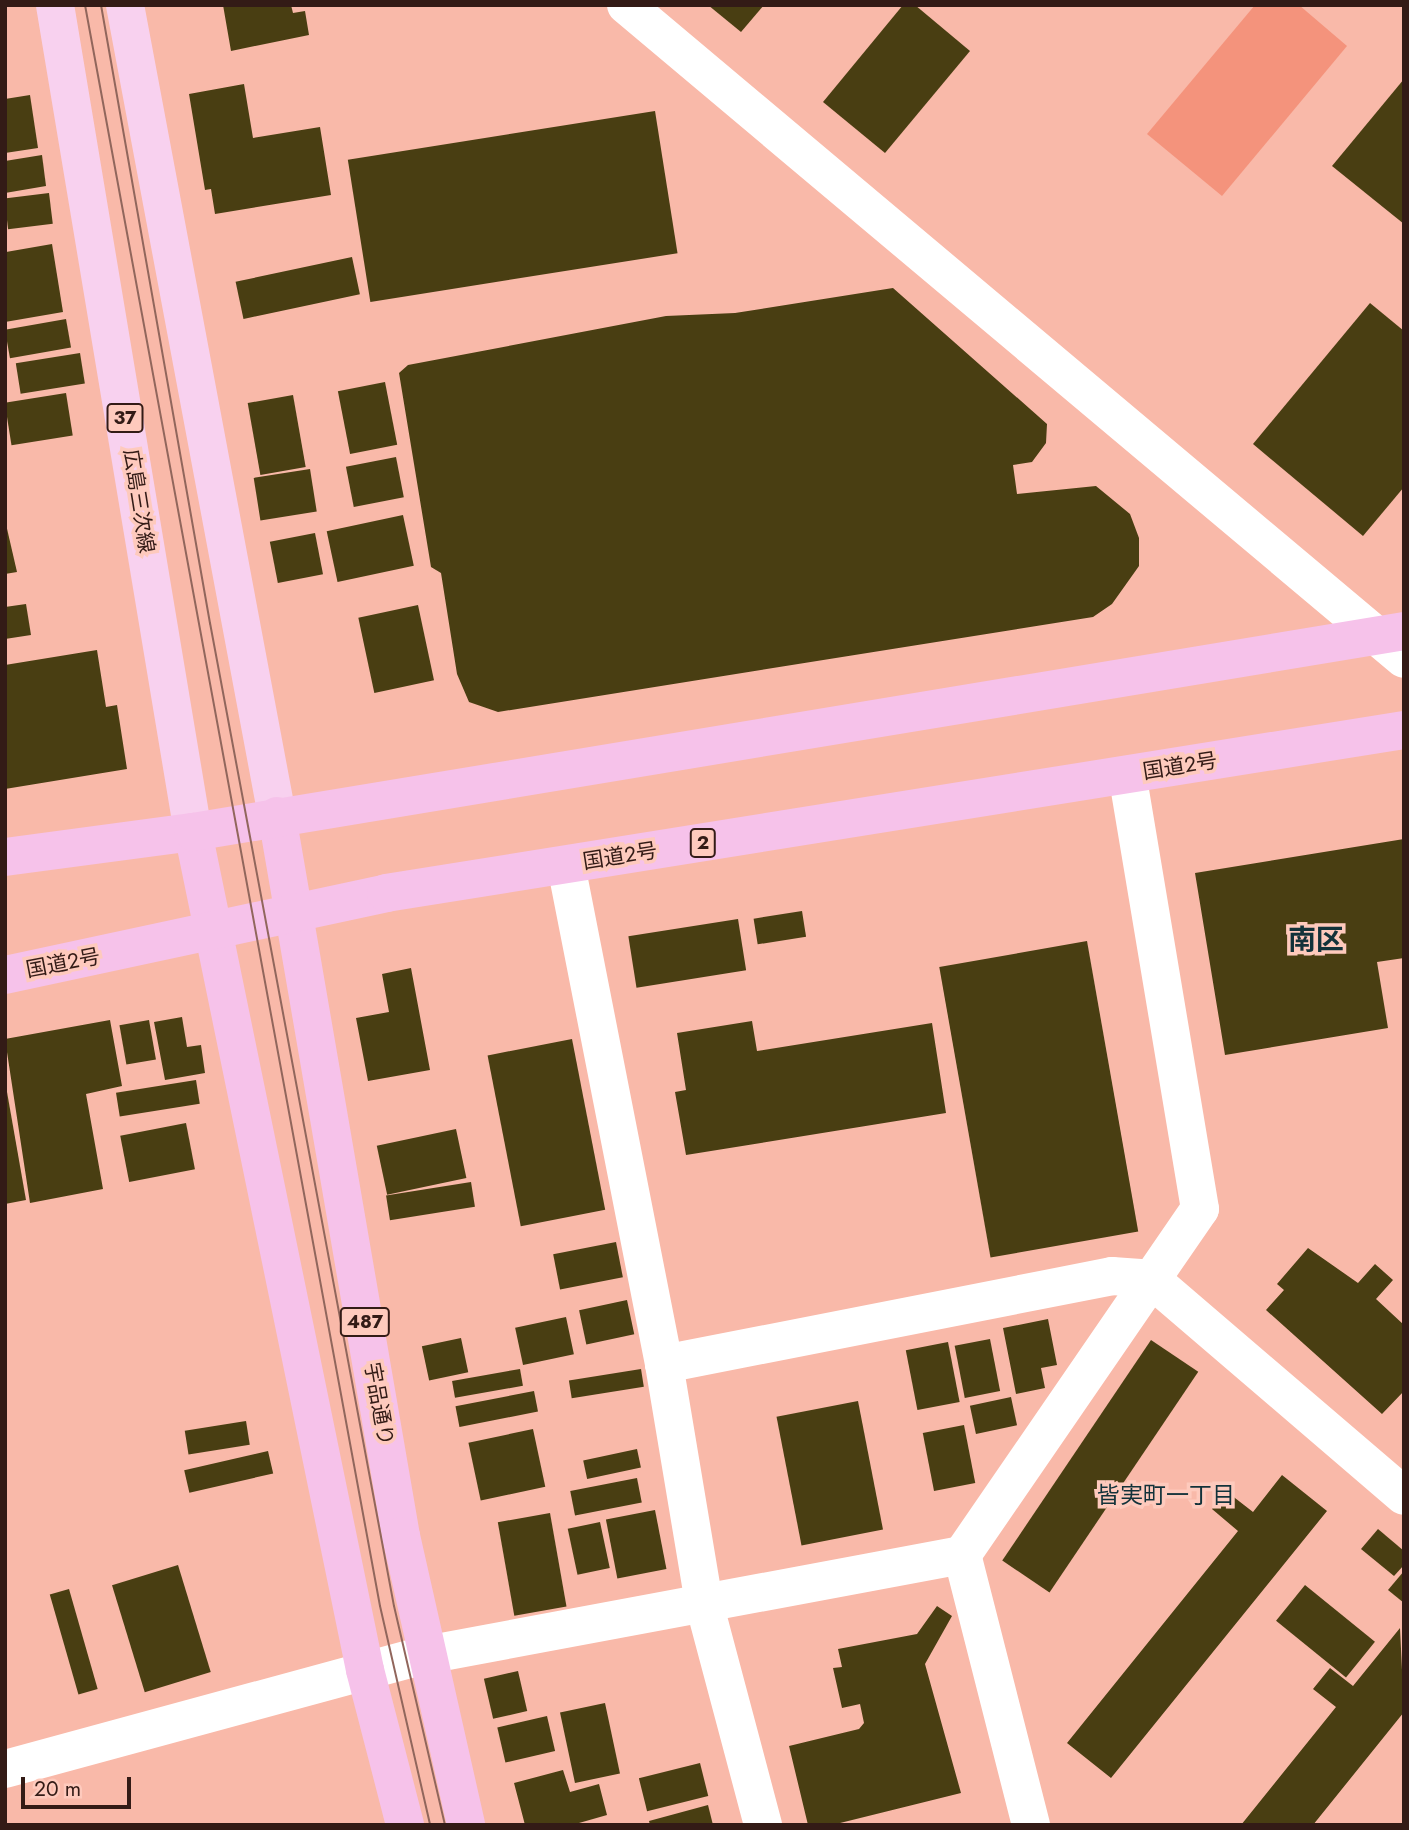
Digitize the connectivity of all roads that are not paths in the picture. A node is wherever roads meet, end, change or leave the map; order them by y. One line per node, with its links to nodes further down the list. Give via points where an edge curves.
1 (55, 5): 8 (main road, 広島三次線 / 37)
2 (125, 5): 7 (main road)
3 (626, 5): 4 (street)
4 (1394, 642): 7 (highway)
5 (1404, 730): 6 (highway, 国道2号 / 2)
6 (1127, 775): 10 (highway, 国道2号 / 2); 14 (street, via 1200,1209)
7 (277, 816): 8 (highway); 11 (highway, 宇品通り / 487)
8 (193, 832): 9 (highway); 12 (highway)
9 (5, 857)
10 (566, 865): 11 (highway, 国道2号 / 2); 15 (street)
11 (294, 910): 12 (highway, 国道2号 / 2); 19 (highway, 宇品通り / 487)
12 (215, 929): 13 (highway, 国道2号 / 2); 20 (highway)
13 (5, 975)
14 (1151, 1279): 15 (street, via 1112,1276); 16 (street); 17 (street)
15 (664, 1364): 18 (street)
16 (1404, 1496)
17 (962, 1555): 18 (street); 25 (street)
18 (704, 1603): 19 (street); 24 (street)
19 (426, 1655): 20 (street); 23 (highway, 宇品通り / 487)
20 (365, 1670): 21 (street); 22 (highway)
21 (5, 1769)
22 (405, 1825)
23 (466, 1825)
24 (763, 1825)
25 (1031, 1825)

